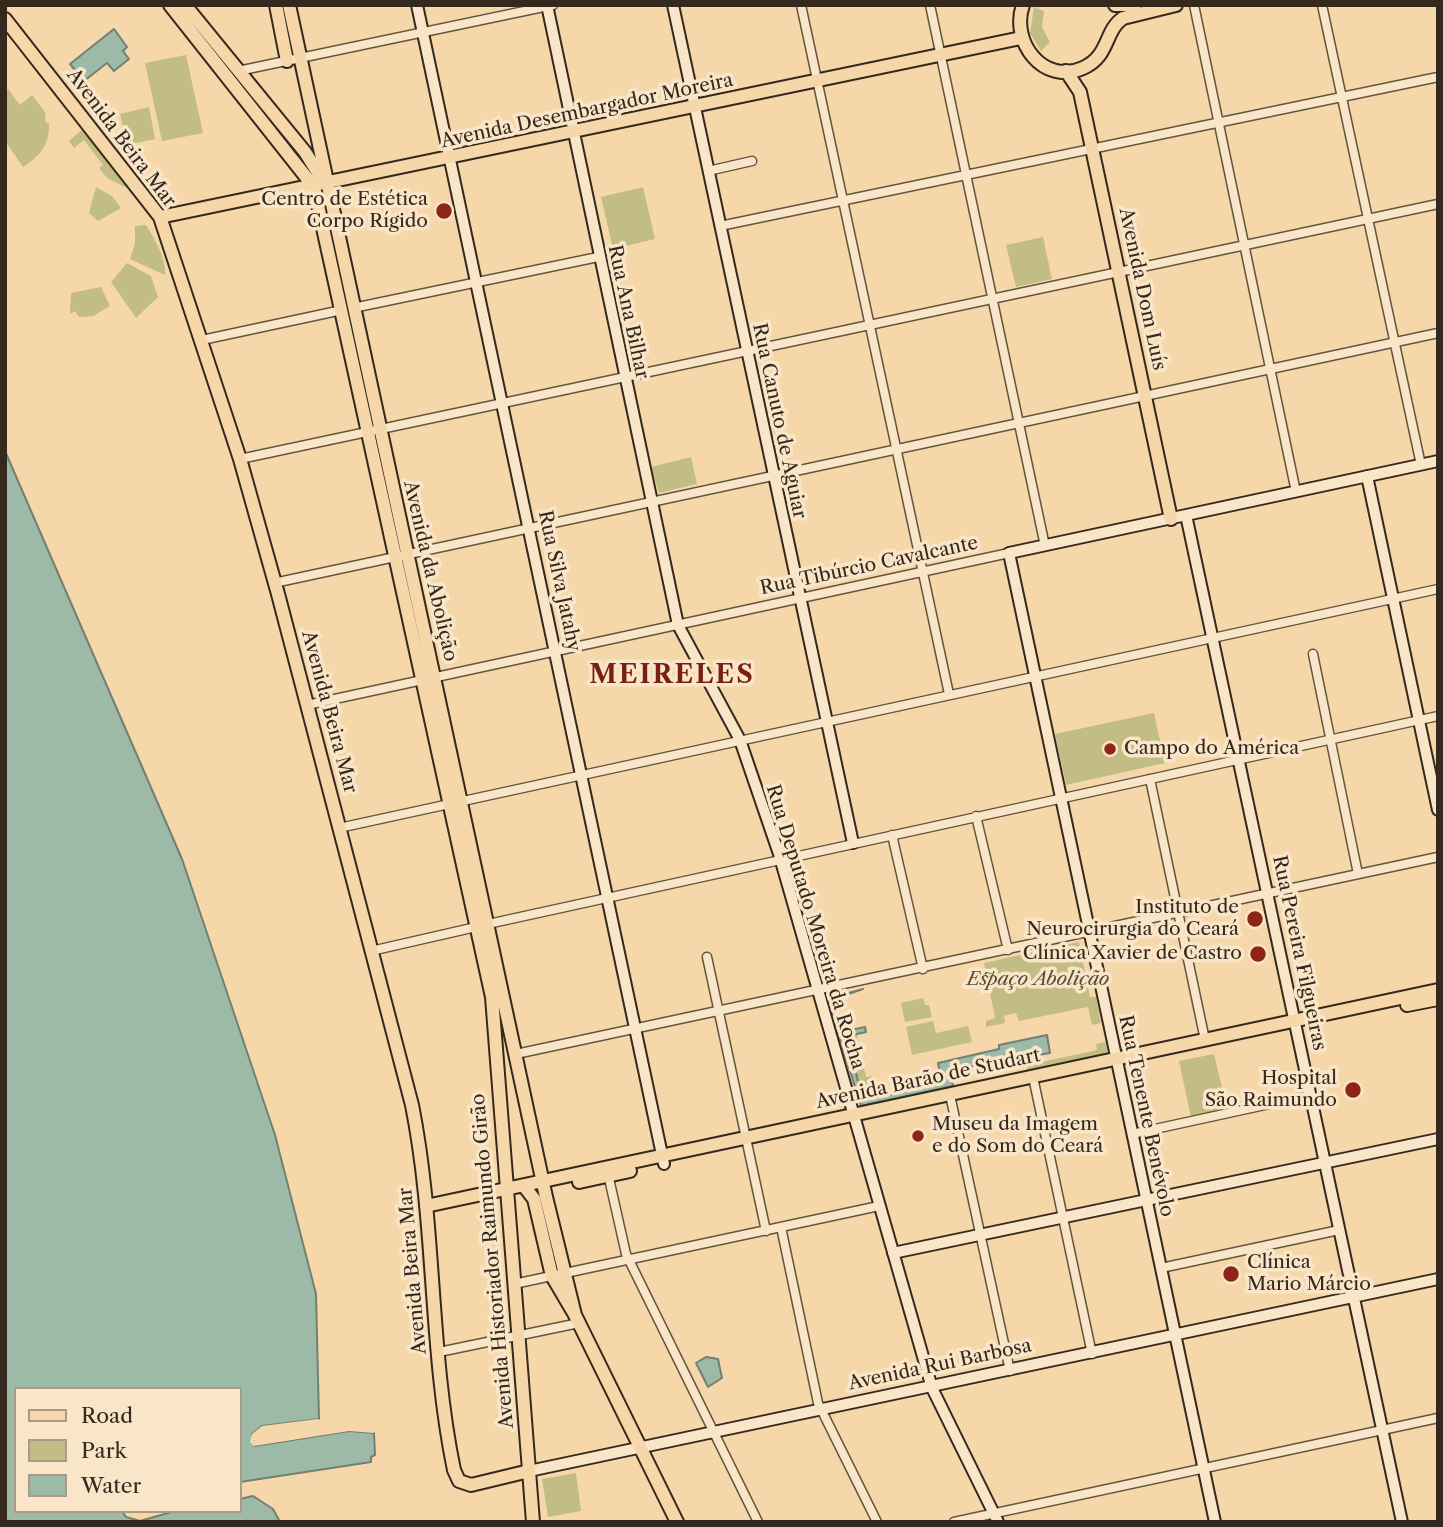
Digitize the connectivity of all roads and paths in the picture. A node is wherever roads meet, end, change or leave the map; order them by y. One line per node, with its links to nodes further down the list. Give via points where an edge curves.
1 (170, 5): 34 (main road, Avenida da Abolição)
2 (185, 5): 21 (main road, Avenida da Abolição)
3 (276, 5): 20 (main road)
4 (289, 5): 20 (main road)
5 (418, 5): 17 (street, Rua Silva Jatahy)
6 (673, 5): 26 (street, Rua Canuto de Aguiar)
7 (801, 5): 24 (street)
8 (930, 5): 19 (street)
9 (1023, 5): 18 (main road)
10 (1115, 5): 11 (main road)
11 (1135, 5)
12 (1176, 5): 22 (main road, via 1123,18 1098,58 1082,69)
13 (1194, 5): 27 (street)
14 (1322, 5): 25 (street)
15 (549, 6): 17 (street); 28 (street, Rua Ana Bilhar)
16 (5, 19): 37 (main road, Avenida Beira Mar)
17 (423, 32): 20 (street); 30 (street, Rua Silva Jatahy)
18 (1021, 38): 19 (main road, Avenida Desembargador Moreira); 22 (main road, via 1038,62)
19 (940, 55): 24 (main road, Avenida Desembargador Moreira); 33 (street)
20 (293, 60): 21 (street); 34 (main road)
21 (238, 71): 34 (main road, Avenida da Abolição, via 305,152)
22 (1066, 71): 29 (main road, Avenida Dom Luís, via 1079,88)
23 (1438, 77): 25 (street)
24 (817, 82): 26 (main road, Avenida Desembargador Moreira); 35 (street)
25 (1342, 97): 27 (street); 38 (street)
26 (695, 107): 28 (main road, Avenida Desembargador Moreira); 32 (street, Rua Canuto de Aguiar)
27 (1220, 124): 29 (street); 40 (street)
28 (572, 133): 30 (main road, Avenida Desembargador Moreira); 41 (street, Rua Ana Bilhar)
29 (1092, 150): 33 (street); 42 (main road, Avenida Dom Luís)
30 (450, 159): 34 (main road, Avenida Desembargador Moreira); 43 (street, Rua Silva Jatahy)
31 (752, 162): 32 (street)
32 (708, 171): 39 (street, Rua Canuto de Aguiar)
33 (966, 176): 35 (street); 44 (street)
34 (320, 186): 37 (main road, Avenida Desembargador Moreira); 45 (main road, Avenida da Abolição)
35 (842, 201): 39 (street); 46 (street)
36 (1438, 204): 38 (street)
37 (160, 218): 48 (main road, Avenida Beira Mar)
38 (1368, 219): 40 (street); 49 (street)
39 (720, 226): 50 (street, Rua Canuto de Aguiar)
40 (1247, 245): 42 (street); 51 (street)
41 (598, 257): 43 (street); 52 (street, Rua Ana Bilhar)
42 (1118, 272): 44 (street); 53 (main road, Avenida Dom Luís)
43 (477, 282): 45 (street); 54 (street, Rua Silva Jatahy)
44 (992, 298): 46 (street); 55 (street)
45 (348, 309): 48 (street); 56 (main road, Avenida da Abolição)
46 (869, 326): 50 (street); 57 (street)
47 (1438, 333): 49 (street)
48 (202, 340): 58 (main road, Avenida Beira Mar)
49 (1394, 342): 51 (street); 60 (street)
50 (747, 353): 52 (street); 61 (street, Rua Canuto de Aguiar)
51 (1270, 369): 53 (street); 63 (street)
52 (625, 379): 54 (street); 64 (street, Rua Ana Bilhar)
53 (1145, 396): 55 (street); 66 (main road, Avenida Dom Luís)
54 (503, 404): 56 (street); 67 (street, Rua Silva Jatahy)
55 (1018, 422): 57 (street); 68 (street)
56 (374, 431): 58 (street); 70 (main road, Avenida da Abolição)
57 (895, 447): 61 (street); 71 (street)
58 (240, 459): 72 (main road, Avenida Beira Mar)
59 (1438, 461): 60 (street, Rua Tibúrcio Cavalcante)
60 (1421, 465): 62 (street, Rua Tibúrcio Cavalcante)
61 (773, 476): 64 (street); 75 (street, Rua Canuto de Aguiar)
62 (1367, 477): 63 (street, Rua Tibúrcio Cavalcante); 74 (street)
63 (1296, 492): 65 (street, Rua Tibúrcio Cavalcante)
64 (651, 503): 67 (street); 76 (street, Rua Ana Bilhar)
65 (1186, 515): 66 (street, Rua Tibúrcio Cavalcante); 77 (street, Rua Pereira Filgueiras)
66 (1171, 519): 68 (street, Rua Tibúrcio Cavalcante)
67 (529, 527): 70 (street); 78 (street, Rua Silva Jatahy)
68 (1045, 546): 69 (street, Rua Tibúrcio Cavalcante)
69 (1010, 554): 71 (street, Rua Tibúrcio Cavalcante); 80 (street, Rua Tenente Benévolo)
70 (401, 556): 72 (street); 81 (main road, Avenida da Abolição)
71 (922, 572): 75 (street, Rua Tibúrcio Cavalcante); 82 (street)
72 (274, 583): 83 (main road, Avenida Beira Mar)
73 (1438, 589): 74 (street)
74 (1392, 598): 77 (street); 85 (street)
75 (798, 599): 76 (street, Rua Tibúrcio Cavalcante); 86 (street, Rua Canuto de Aguiar)
76 (678, 625): 78 (street, Rua Tibúrcio Cavalcante); 87 (street, Rua Deputado Moreira da Rocha)
77 (1213, 637): 80 (street); 89 (street, Rua Pereira Filgueiras)
78 (555, 651): 81 (street, Rua Tibúrcio Cavalcante); 90 (street, Rua Silva Jatahy)
79 (1313, 654): 88 (street)
80 (1035, 676): 82 (street); 92 (street, Rua Tenente Benévolo)
81 (428, 678): 83 (street, Rua Tibúrcio Cavalcante); 93 (main road, Avenida da Abolição)
82 (949, 694): 86 (street)
83 (307, 705): 96 (main road, Avenida Beira Mar)
84 (1438, 716): 85 (street)
85 (1418, 720): 88 (street); 94 (street)
86 (827, 721): 87 (street); 98 (street, Rua Canuto de Aguiar)
87 (740, 740): 90 (street); 100 (street, Rua Deputado Moreira da Rocha)
88 (1328, 741): 89 (street); 101 (street)
89 (1239, 760): 91 (street); 102 (street, Rua Pereira Filgueiras)
90 (581, 774): 93 (street); 103 (street, Rua Silva Jatahy)
91 (1150, 779): 92 (street); 104 (street)
92 (1061, 797): 95 (street); 106 (street, Rua Tenente Benévolo)
93 (455, 802): 96 (street); 105 (main road, Avenida da Abolição)
94 (1438, 810)
95 (976, 816): 97 (street); 107 (street)
96 (339, 828): 108 (main road, Avenida Beira Mar)
97 (892, 835): 98 (street); 110 (street)
98 (853, 843): 100 (street)
99 (1438, 857): 101 (street)
100 (780, 860): 103 (street); 112 (street, Rua Deputado Moreira da Rocha)
101 (1358, 874): 102 (street)
102 (1268, 893): 104 (street); 116 (street, Rua Pereira Filgueiras)
103 (607, 897): 105 (street); 117 (street, Rua Silva Jatahy)
104 (1177, 914): 106 (street); 118 (street)
105 (482, 925): 108 (street); 113 (main road, Avenida da Abolição); 119 (main road, Avenida da Abolição)
106 (1088, 932): 107 (street); 120 (street, Rua Tenente Benévolo)
107 (1008, 950): 110 (street)
108 (371, 951): 135 (main road, Avenida Beira Mar, via 412,1105)
109 (707, 957): 115 (street)
110 (923, 969): 112 (street)
111 (1438, 990): 116 (main road, Avenida Barão de Studart)
112 (817, 991): 115 (street); 124 (street, Rua Deputado Moreira da Rocha)
113 (492, 997): 133 (main road, Avenida Historiador Raimundo Girão)
114 (1438, 999): 116 (main road, Avenida Barão de Studart)
115 (718, 1013): 117 (street); 127 (street)
116 (1296, 1024): 118 (main road, Avenida Barão de Studart); 120 (main road, Avenida Barão de Studart); 122 (street, Rua Pereira Filgueiras)
117 (635, 1030): 119 (street); 128 (street, Rua Silva Jatahy)
118 (1205, 1040): 120 (main road, Avenida Barão de Studart)
119 (516, 1054): 132 (main road, Avenida da Abolição)
120 (1117, 1063): 121 (main road, Avenida Barão de Studart); 125 (street, Rua Tenente Benévolo)
121 (1034, 1081): 123 (main road, Avenida Barão de Studart); 137 (street)
122 (1311, 1095): 125 (street); 129 (street, Rua Pereira Filgueiras)
123 (951, 1098): 124 (main road, Avenida Barão de Studart); 141 (street)
124 (854, 1119): 127 (main road, Avenida Barão de Studart); 136 (street, Rua Deputado Moreira da Rocha)
125 (1132, 1134): 134 (street, Rua Tenente Benévolo)
126 (1438, 1139): 129 (street)
127 (747, 1141): 128 (main road, Avenida Barão de Studart); 140 (street)
128 (663, 1160): 130 (main road, Avenida Barão de Studart)
129 (1325, 1164): 134 (street); 139 (street, Rua Pereira Filgueiras)
130 (608, 1172): 132 (main road, Avenida Barão de Studart); 143 (street)
131 (524, 1185): 132 (main road, Avenida Barão de Studart); 133 (main road, Avenida Barão de Studart); 145 (main road, via 534,1199)
132 (543, 1186): 145 (main road, Avenida da Abolição)
133 (506, 1189): 135 (main road, Avenida Barão de Studart); 147 (main road, Avenida Historiador Raimundo Girão)
134 (1147, 1201): 137 (street); 144 (street, Rua Tenente Benévolo)
135 (426, 1206): 152 (main road, Avenida Beira Mar)
136 (879, 1206): 138 (street); 142 (street, Rua Deputado Moreira da Rocha)
137 (1063, 1219): 141 (street); 153 (street)
138 (781, 1227): 140 (street); 156 (street)
139 (1339, 1230): 144 (street); 148 (street, Rua Pereira Filgueiras)
140 (766, 1231): 143 (street)
141 (981, 1236): 142 (street); 154 (street)
142 (893, 1253): 155 (street, Rua Deputado Moreira da Rocha)
143 (629, 1259): 145 (street); 159 (street)
144 (1161, 1268): 151 (street, Rua Tenente Benévolo)
145 (557, 1275): 147 (street); 149 (main road)
146 (1438, 1279): 148 (street, Avenida Rui Barbosa)
147 (514, 1284): 150 (main road, Avenida Historiador Raimundo Girão)
148 (1354, 1297): 151 (street, Avenida Rui Barbosa); 158 (street, Rua Pereira Filgueiras)
149 (577, 1319): 150 (street); 160 (main road)
150 (518, 1335): 152 (street); 162 (main road, Avenida Historiador Raimundo Girão)
151 (1175, 1335): 153 (street, Avenida Rui Barbosa); 161 (street, Rua Tenente Benévolo)
152 (439, 1352): 163 (main road, Avenida Beira Mar)
153 (1092, 1354): 154 (street, Avenida Rui Barbosa)
154 (1010, 1371): 155 (street, Avenida Rui Barbosa)
155 (932, 1388): 156 (street, Avenida Rui Barbosa); 164 (street, Rua Deputado Moreira da Rocha)
156 (821, 1410): 159 (street, Avenida Rui Barbosa); 168 (street)
157 (1438, 1418): 158 (street)
158 (1381, 1431): 161 (street); 171 (street, Rua Pereira Filgueiras)
159 (714, 1432): 160 (street, Avenida Rui Barbosa); 167 (street)
160 (641, 1448): 162 (street, Avenida Rui Barbosa); 166 (main road)
161 (1203, 1469): 164 (street); 170 (street, Rua Tenente Benévolo)
162 (529, 1471): 163 (main road, Avenida Rui Barbosa, via 471,1485 461,1483); 165 (main road, Avenida Historiador Raimundo Girão)
163 (456, 1475)
164 (996, 1518): 169 (street)
165 (533, 1522)
166 (677, 1522)
167 (758, 1522)
168 (877, 1522)
169 (954, 1522)
170 (1215, 1522)
171 (1402, 1522)

